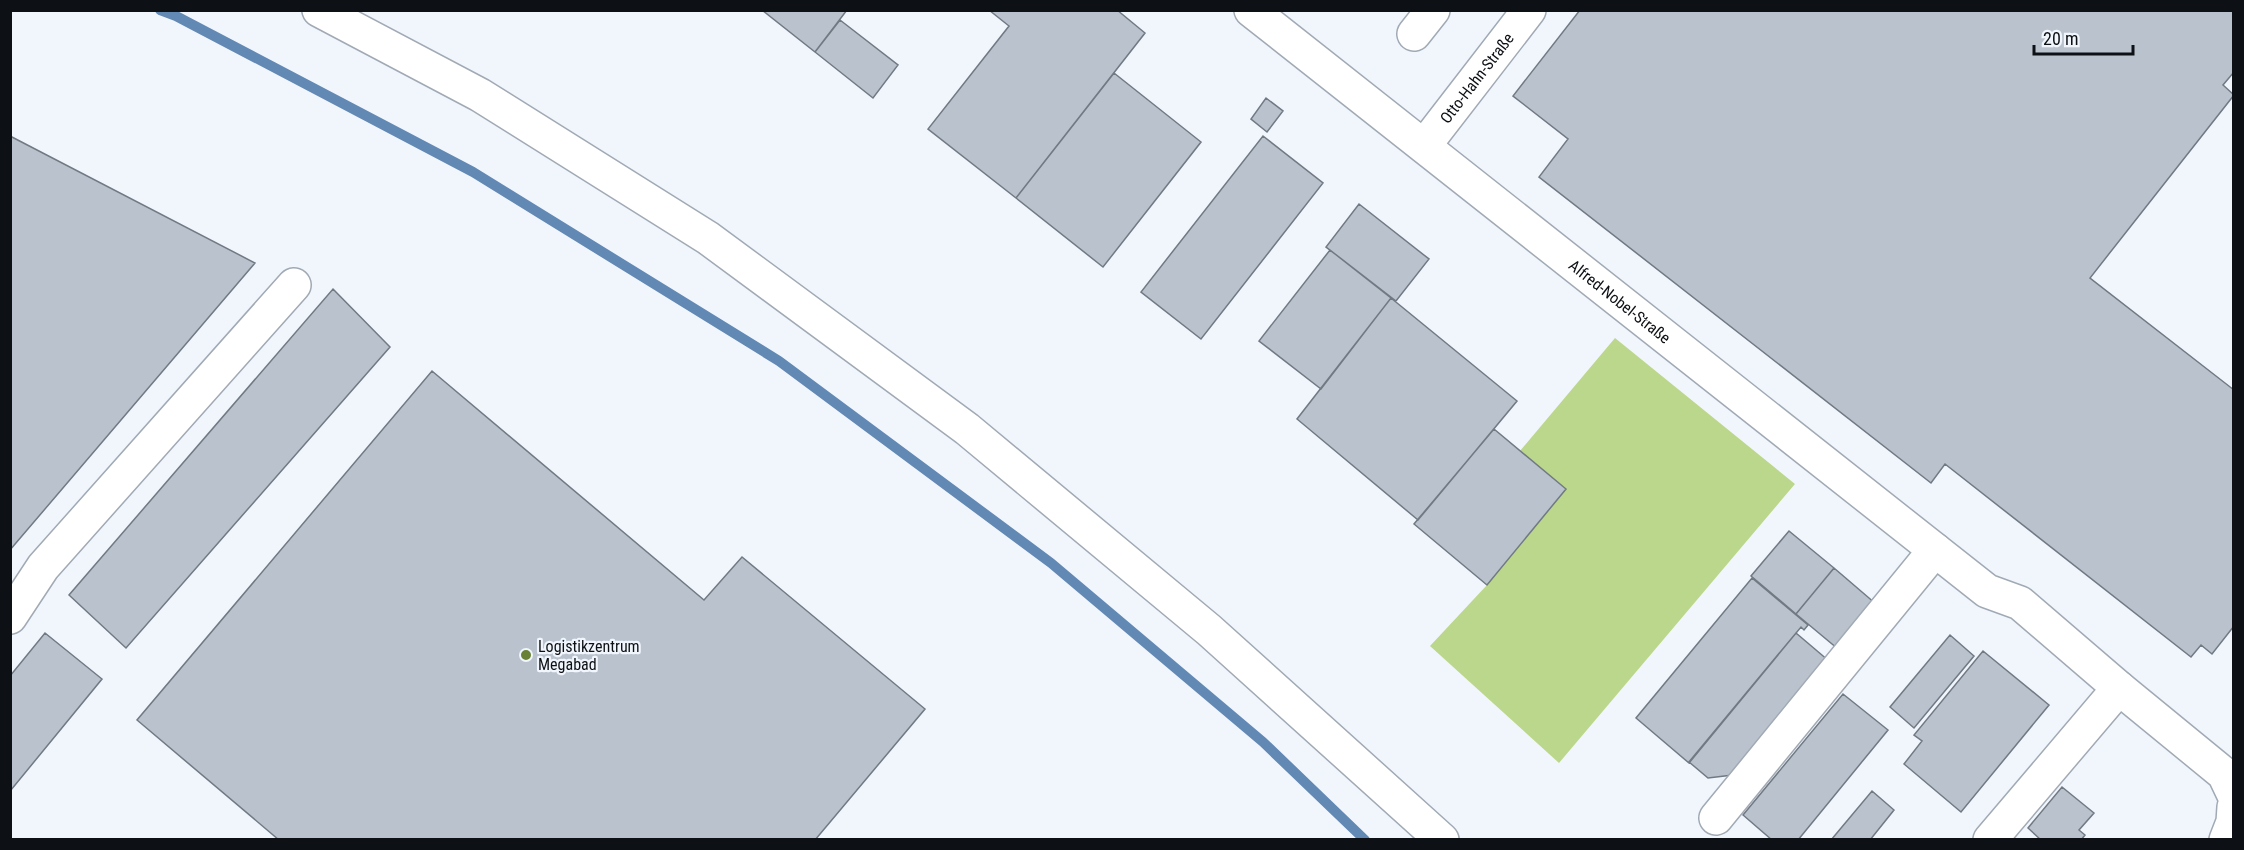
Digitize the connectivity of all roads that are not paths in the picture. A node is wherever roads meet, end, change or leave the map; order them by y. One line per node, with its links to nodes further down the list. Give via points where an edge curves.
1 (319, 10): 12 (main road, via 480,95 708,238 967,429 1209,630)
2 (1251, 10): 4 (main road, Alfred-Nobel-Straße)
3 (1529, 10): 4 (main road, Otto-Hahn-Straße)
4 (1424, 146): 6 (main road, Alfred-Nobel-Straße)
5 (294, 285): 7 (main road, via 43,567)
6 (1935, 549): 8 (main road, Alfred-Nobel-Straße, via 1987,591 2020,603); 11 (main road)
7 (10, 618)
8 (2119, 688): 9 (main road, Alfred-Nobel-Straße); 13 (main road)
9 (2230, 780)
10 (2234, 807): 14 (main road)
11 (1716, 818)
12 (1442, 840)
13 (1990, 840)
14 (2226, 840)

